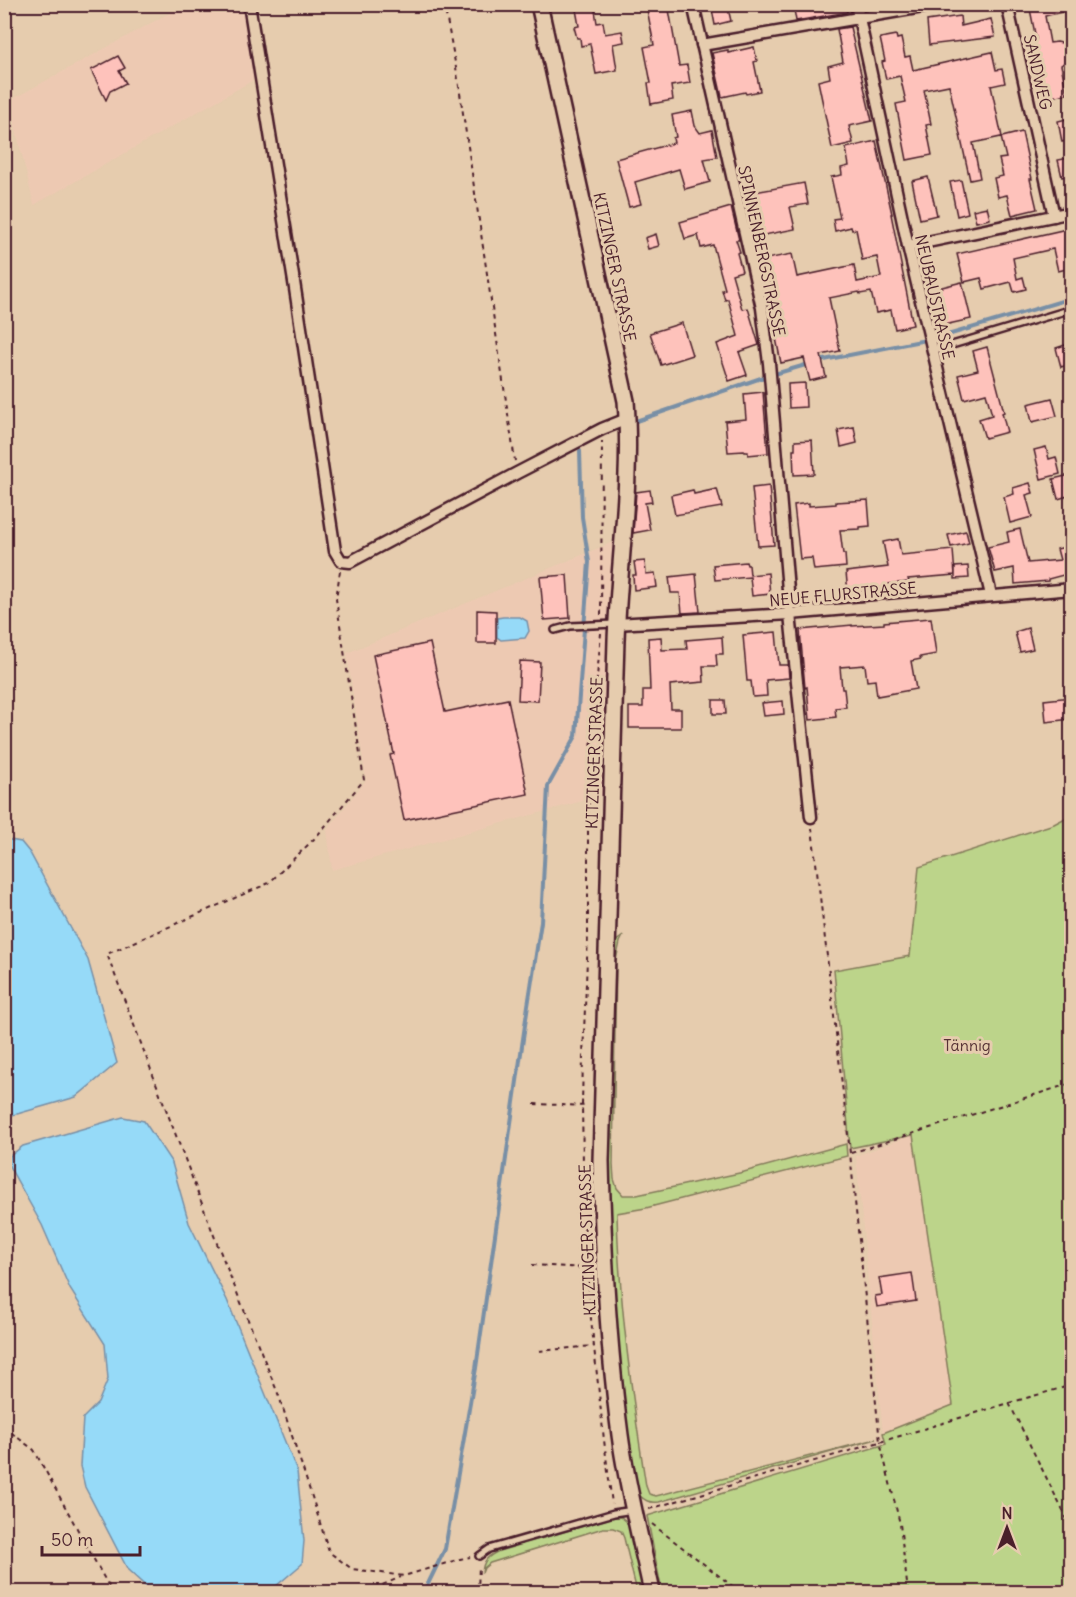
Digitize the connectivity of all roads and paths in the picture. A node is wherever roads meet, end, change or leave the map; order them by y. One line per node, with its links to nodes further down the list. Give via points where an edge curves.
1 (12, 4): 9 (path)
2 (249, 4): 19 (street, via 335,551)
3 (444, 4): 18 (path)
4 (539, 4): 17 (street, KITZINGER STRASSE)
5 (693, 4): 11 (street, SPINNENBERGSTRASSE)
6 (856, 4): 10 (street, NEUBAUSTRASSE)
7 (940, 4): 10 (street)
8 (1007, 4): 13 (street, SANDWEG)
9 (4, 18)
10 (859, 18): 11 (street); 14 (street, NEUBAUSTRASSE)
11 (702, 45): 22 (street, SPINNENBERGSTRASSE, via 762,308)
12 (1071, 212): 13 (street)
13 (1054, 216): 14 (street)
14 (908, 246): 16 (street, NEUBAUSTRASSE)
15 (1071, 309): 16 (lane)
16 (932, 351): 21 (street, NEUBAUSTRASSE)
17 (627, 419): 18 (street); 23 (street, KITZINGER STRASSE, via 628,456)
18 (517, 473): 19 (street, via 350,562)
19 (341, 561): 43 (path, via 336,599 364,780 316,837 269,883 106,954 279,1396 329,1552 352,1569)
20 (1071, 589): 21 (street, NEUE FLURSTRASSE)
21 (991, 595): 22 (street, NEUE FLURSTRASSE)
22 (790, 614): 23 (street, NEUE FLURSTRASSE); 25 (street, SPINNENBERGSTRASSE)
23 (609, 624): 24 (lane); 28 (street, KITZINGER STRASSE, via 610,807)
24 (555, 630)
25 (811, 817): 29 (path)
26 (1071, 1083): 29 (path)
27 (534, 1104): 28 (path)
28 (602, 1106): 31 (street, KITZINGER STRASSE)
29 (850, 1153): 37 (path)
30 (532, 1264): 31 (path, via 588,1268)
31 (604, 1264): 32 (street, KITZINGER STRASSE)
32 (609, 1343): 33 (path); 38 (street, KITZINGER STRASSE, via 620,1438)
33 (539, 1351)
34 (1071, 1385): 35 (path)
35 (1009, 1403): 37 (path); 40 (path)
36 (4, 1427): 44 (path, via 34,1450)
37 (880, 1442): 38 (path); 49 (path, via 900,1524)
38 (634, 1510): 41 (lane, via 489,1549); 47 (street, KITZINGER STRASSE)
39 (652, 1524): 48 (path)
40 (1071, 1529)
41 (479, 1556): 46 (path)
42 (460, 1558): 43 (path)
43 (404, 1576): 45 (path)
44 (116, 1593)
45 (366, 1593)
46 (478, 1593)
47 (652, 1593)
48 (740, 1593)
49 (908, 1593)

